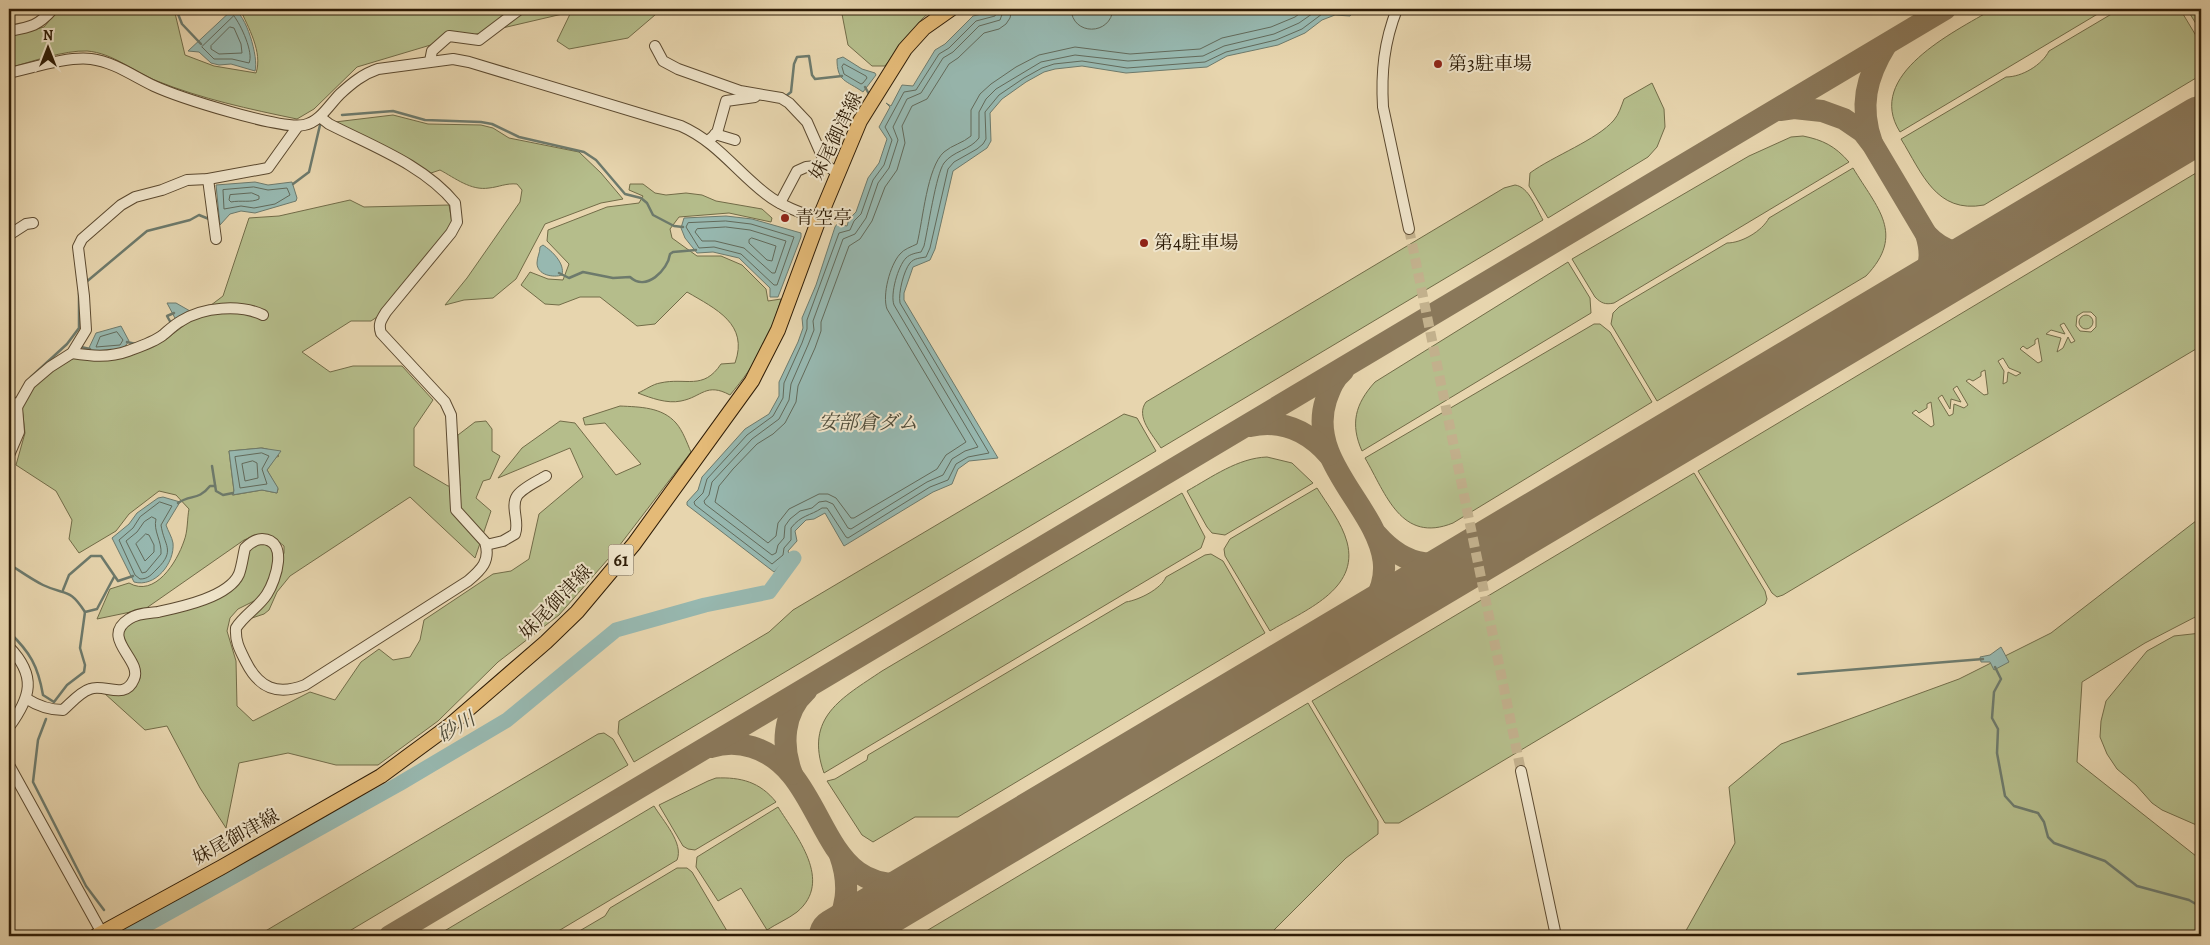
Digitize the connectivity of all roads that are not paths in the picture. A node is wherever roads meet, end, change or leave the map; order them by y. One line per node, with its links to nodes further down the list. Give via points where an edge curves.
1 (53, 9): 5 (street, via 41,23)
2 (520, 9): 7 (street, via 480,40 449,36 432,51)
3 (952, 9): 14 (main road, 妹尾御津線 / 61, via 924,28 906,49)
4 (1397, 9): 19 (street, via 1385,46 1383,107)
5 (9, 31)
6 (655, 46): 9 (street, via 663,61 678,69 740,91)
7 (430, 61): 10 (street, via 368,72 339,95); 12 (street, via 454,59 469,62)
8 (9, 74): 11 (street, via 88,58 188,98 277,124)
9 (765, 96): 12 (street, via 726,101); 14 (street, via 789,103 807,122)
10 (320, 116): 11 (street); 30 (street, via 329,124 407,164 456,203 457,222 451,233 379,322 382,333 445,402 451,415 456,510)
11 (298, 126): 15 (street, via 268,168)
12 (712, 137): 13 (street); 16 (street, via 766,195)
13 (735, 140)
14 (831, 169): 16 (street, via 806,167 797,172); 17 (main road, 妹尾御津線 / 61)
15 (208, 178): 21 (street); 25 (street, via 187,180 135,197 121,205 79,243 86,330)
16 (780, 203): 17 (street)
17 (818, 219): 36 (main road, 妹尾御津線 / 61, via 778,330 752,381 634,544 577,612 456,720 381,776)
18 (33, 223): 20 (street)
19 (1409, 229)
20 (9, 235)
21 (216, 239)
22 (9, 282): 23 (street)
23 (9, 306)
24 (263, 315): 25 (street, via 251,309 196,314 129,351 96,357)
25 (72, 353): 27 (street, via 37,377)
26 (9, 399): 27 (street)
27 (17, 407): 28 (street, via 19,432)
28 (9, 455)
29 (546, 476): 30 (street, via 517,494 514,502 518,529 515,534)
30 (486, 545): 32 (street, via 485,564 468,581 305,685 285,691 265,686 252,675 237,644 236,628 268,592 278,560 275,545 269,540 256,540 245,548 239,573 222,591 180,607 134,616 124,623 120,641 135,673 125,689 92,688 63,710 37,705)
31 (9, 647): 32 (street, via 26,672)
32 (27, 698): 33 (street)
33 (9, 727)
34 (9, 765): 36 (street)
35 (1521, 770): 37 (street)
36 (99, 934)
37 (1556, 936)

